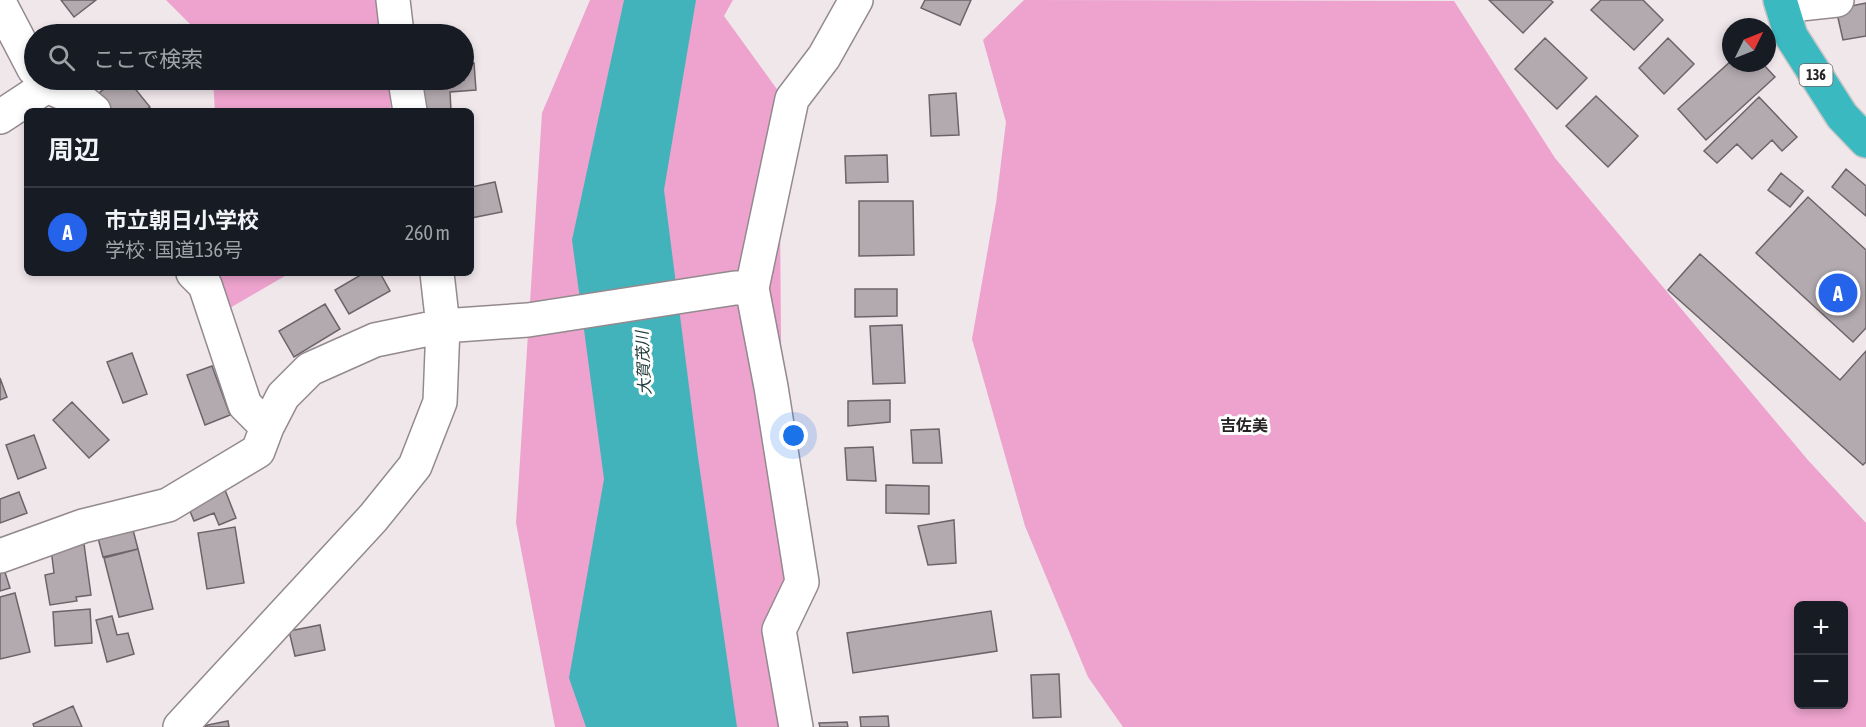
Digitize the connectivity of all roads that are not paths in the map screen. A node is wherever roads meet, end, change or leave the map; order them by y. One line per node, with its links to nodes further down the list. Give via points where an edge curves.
1 (393, 0): 6 (street)
2 (856, 0): 17 (street, via 824,57 792,99)
3 (1837, 0): 4 (street)
4 (1781, 3): 14 (highway, 136, via 1791,36 1842,116)
5 (0, 4): 7 (street)
6 (396, 24)
7 (24, 47)
8 (28, 90): 13 (street)
9 (62, 90): 11 (street)
10 (407, 90): 12 (street)
11 (90, 108)
12 (410, 108)
13 (0, 117)
14 (1866, 141)
15 (196, 276): 19 (street, via 205,285 245,405)
16 (437, 276): 18 (street)
17 (744, 288): 18 (street, via 528,320); 22 (street, via 771,387 802,582 779,630)
18 (443, 326): 19 (street, via 375,340 310,369 283,396); 21 (street, via 440,402 415,466 358,535)
19 (267, 427): 20 (street, via 258,451 168,505 83,526)
20 (0, 556)
21 (180, 727)
22 (796, 727)

